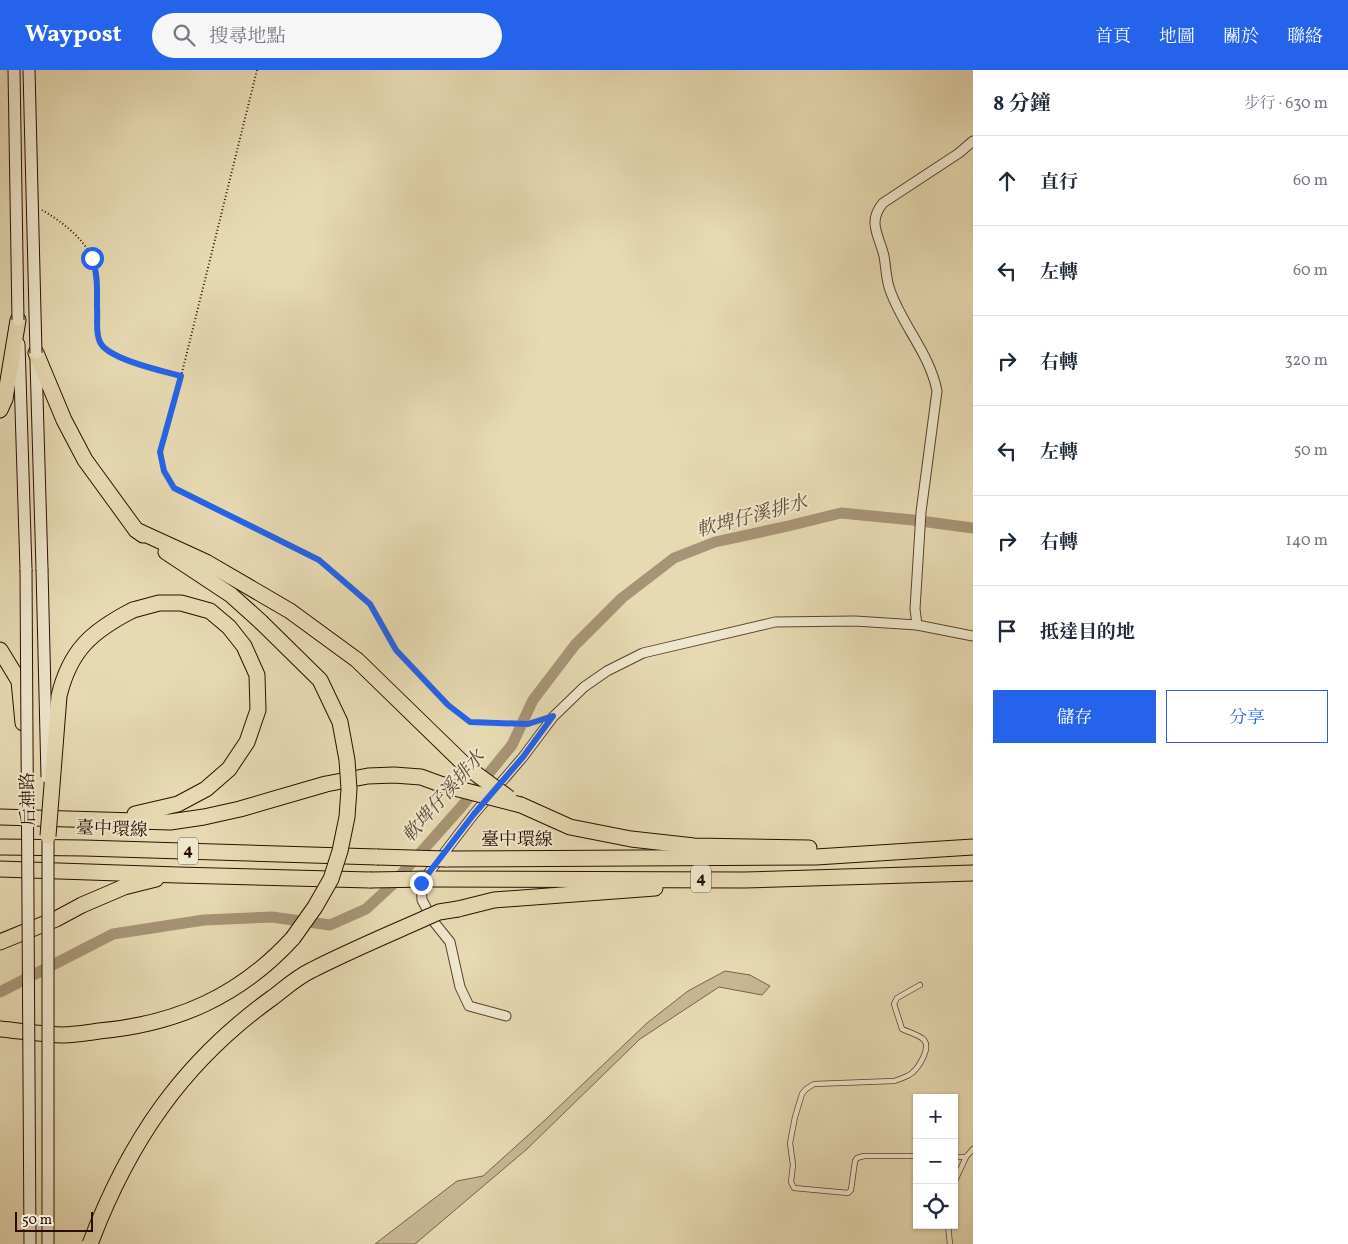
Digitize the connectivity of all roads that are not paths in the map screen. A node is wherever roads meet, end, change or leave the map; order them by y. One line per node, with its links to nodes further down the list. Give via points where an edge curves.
1 (14, 70): 4 (street, 后神路, bridge)
2 (29, 70): 5 (street, 后神路, bridge)
3 (973, 141): 8 (street, via 884,203 874,222 890,290 930,368 937,391 921,512 915,610)
4 (18, 320): 6 (highway, via 5,398); 11 (street, 后神路, bridge)
5 (36, 353): 7 (highway, via 85,460); 15 (street, 后神路, bridge)
6 (0, 410)
7 (136, 530): 12 (highway, bridge, via 206,562 290,611 357,660 468,768); 26 (highway, bridge, via 231,595 320,680 340,722 347,760 348,817 340,851 331,879 293,938 274,959 224,995 192,1011 152,1023 97,1032 62,1035)
8 (917, 625): 9 (street); 25 (street, via 855,621 775,622 644,654 584,687 553,716 421,883 422,900 450,942 460,988 468,1006)
9 (973, 636)
10 (0, 650): 11 (highway, bridge, via 19,680)
11 (28, 759): 33 (street, 后神路, bridge)
12 (521, 805): 14 (highway, bridge, via 421,777 394,775 326,784 204,818 170,822); 18 (highway, via 570,827 631,839 694,846)
13 (0, 817): 14 (highway)
14 (100, 819): 15 (highway, bridge, via 178,804 206,789 229,769 247,742 258,710 257,675 244,646 210,611 181,603 159,603 133,610 90,636 75,656 63,679 59,696)
15 (48, 836): 34 (street, 后神路, bridge)
16 (0, 847): 18 (highway, 臺中環線 / 4, bridge, via 446,859 816,858)
17 (973, 847): 18 (highway, 臺中環線 / 4)
18 (901, 853)
19 (0, 868): 21 (highway, 4)
20 (973, 873): 22 (highway, 4)
21 (178, 875): 22 (highway, 4, bridge, via 370,880); 23 (highway, via 124,887)
22 (744, 880): 35 (highway, bridge, via 494,900 439,912 310,971 244,1018 201,1059 168,1097 142,1133 118,1177)
23 (0, 942)
24 (920, 985): 28 (lane, via 897,998 894,1004 902,1030 924,1039 926,1044 926,1051 914,1071 894,1081 814,1084 806,1089 790,1143 791,1182 794,1188 848,1193 858,1158)
25 (506, 1016)
26 (0, 1029)
27 (973, 1149): 30 (lane)
28 (913, 1156)
29 (958, 1157): 30 (lane)
30 (966, 1157): 31 (lane)
31 (958, 1174)
32 (948, 1229): 36 (lane)
33 (30, 1244)
34 (48, 1244)
35 (90, 1244)
36 (950, 1244)

